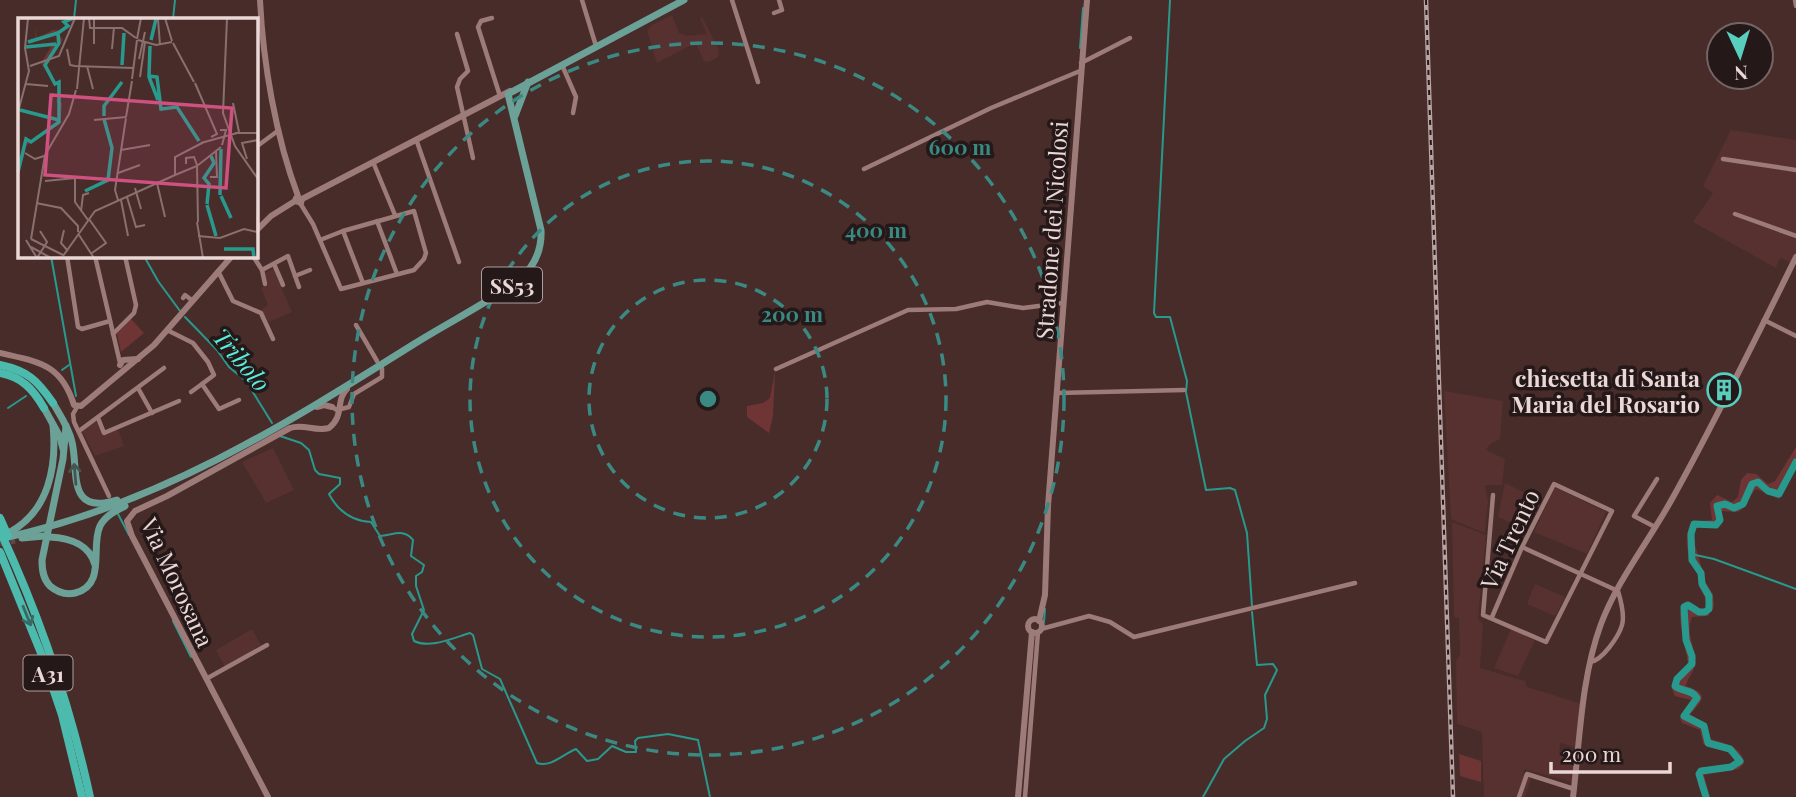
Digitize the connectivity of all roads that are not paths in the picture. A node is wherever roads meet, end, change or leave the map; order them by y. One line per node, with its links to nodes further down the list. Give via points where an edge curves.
1 (260, 0): 24 (street, via 269,87)
2 (582, 0): 13 (street)
3 (732, 0): 17 (street)
4 (779, 0): 9 (street, via 782,11)
5 (1087, 0): 15 (street, Stradone dei Nicolosi)
6 (1795, 0): 8 (street)
7 (681, 1): 13 (main road)
8 (1796, 6)
9 (774, 13)
10 (492, 18): 19 (street, via 478,27)
11 (457, 34): 22 (street, via 468,71 457,88)
12 (1130, 38): 15 (street)
13 (596, 46): 14 (main road)
14 (561, 64): 16 (main road); 21 (street, via 576,97)
15 (1081, 67): 30 (street, Stradone dei Nicolosi); 59 (street, Stradone dei Nicolosi)
16 (529, 81): 18 (main road); 20 (main road)
17 (758, 82)
18 (511, 96): 19 (street); 20 (main road); 20 (main road, via 520,91); 23 (main road, SS53)
19 (498, 97): 22 (street)
20 (521, 100): 23 (main road, SS53)
21 (573, 113)
22 (463, 115): 25 (street); 27 (street)
23 (515, 117): 70 (main road, SS53, via 541,222 536,258 515,283)
24 (280, 130): 26 (street); 32 (street)
25 (416, 139): 29 (street); 46 (street)
26 (257, 147)
27 (473, 158)
28 (1723, 159): 31 (street)
29 (373, 162): 32 (street); 34 (street)
30 (864, 169)
31 (1796, 170)
32 (299, 200): 37 (street, via 271,216); 39 (street)
33 (1735, 214): 38 (street)
34 (395, 215): 35 (street); 51 (street, via 414,211 426,247 424,259 414,270)
35 (377, 221): 36 (street); 51 (street)
36 (343, 230): 39 (street); 53 (street)
37 (257, 231)
38 (1796, 236)
39 (320, 240): 53 (street, via 340,288)
40 (67, 257): 61 (street, via 79,327)
41 (95, 257): 61 (street)
42 (125, 257): 64 (street, via 136,305)
43 (231, 257): 50 (street)
44 (254, 257): 48 (street)
45 (1796, 257): 60 (street)
46 (459, 262)
47 (274, 264): 48 (street); 52 (street, via 288,256); 55 (street)
48 (261, 270): 54 (street)
49 (310, 270): 52 (street)
50 (218, 271): 58 (street); 66 (street, via 233,301 261,313)
51 (397, 274): 53 (street)
52 (295, 276): 56 (street)
53 (363, 283)
54 (265, 284)
55 (283, 285)
56 (299, 287)
57 (183, 295): 58 (street)
58 (193, 301): 63 (street)
59 (1062, 303): 72 (street, via 1023,308 987,302 956,309 908,310); 81 (street, Stradone dei Nicolosi)
60 (1765, 320): 65 (street); 106 (street)
61 (110, 321): 64 (street)
62 (356, 325): 70 (street)
63 (169, 331): 68 (street, via 139,358); 77 (street, via 193,343 208,362 214,374)
64 (113, 334): 68 (street)
65 (1796, 335)
66 (273, 339)
67 (0, 353): 87 (street, via 46,365 59,374)
68 (124, 364): 87 (street, via 117,378)
69 (0, 365): 74 (highway)
70 (377, 367): 82 (main road); 86 (street, via 345,390); 86 (street, via 382,377 354,394 349,406); 91 (main road)
71 (164, 368): 78 (street)
72 (776, 369)
73 (0, 372): 74 (highway); 76 (highway)
74 (26, 373): 85 (highway)
75 (0, 379): 76 (highway)
76 (27, 384): 89 (highway)
77 (202, 384): 80 (street); 83 (street, via 219,409)
78 (138, 388): 90 (street); 92 (street)
79 (1184, 390): 81 (street)
80 (191, 392)
81 (1056, 393): 117 (street, Stradone dei Nicolosi, via 1045,595)
82 (330, 396): 86 (street); 88 (street); 91 (street); 96 (main road)
83 (239, 400)
84 (179, 401): 90 (street)
85 (52, 403): 95 (main road)
86 (340, 406): 88 (street); 93 (street)
87 (77, 407): 97 (street, via 72,418)
88 (332, 407): 93 (street); 96 (street, via 318,406)
89 (44, 408): 94 (main road)
90 (152, 413): 92 (street, via 104,433)
91 (291, 416): 98 (main road)
92 (98, 418): 97 (street)
93 (336, 421): 121 (street, Via Morosana, via 325,430 287,429 128,517 128,528)
94 (53, 425): 99 (main road); 107 (main road, via 54,462 46,492 33,514)
95 (66, 426): 99 (main road); 101 (main road, one-way to 95, via 107,503 86,499 76,485 73,445)
96 (275, 429): 98 (main road)
97 (79, 430): 104 (street)
98 (249, 443): 101 (main road)
99 (63, 452): 109 (main road)
100 (1657, 479): 106 (street, via 1634,516)
101 (171, 484): 102 (main road)
102 (153, 491): 108 (main road, via 76,519); 112 (main road, via 105,519 97,536)
103 (1493, 495): 116 (street, via 1483,615)
104 (109, 496)
105 (1, 524): 111 (highway, A31)
106 (1656, 527): 115 (street)
107 (10, 532)
108 (0, 539)
109 (47, 539): 111 (main road); 112 (main road, via 82,546 95,560); 112 (main road, via 43,574 59,591 81,591)
110 (1522, 547): 113 (street); 113 (street, Via Trento, via 1554,484 1566,489 1612,511); 116 (street, Via Trento)
111 (7, 548): 123 (highway, A31, one-way to 123, via 62,715); 124 (highway, A31, via 60,681)
112 (96, 569)
113 (1579, 573): 115 (street); 116 (street, via 1546,642)
114 (1355, 583): 118 (street, via 1134,637 1097,617 1077,618)
115 (1616, 590): 120 (street); 120 (street, via 1623,623 1598,660)
116 (1492, 617)
117 (1039, 621): 118 (street, Stradone dei Nicolosi); 118 (street, Stradone dei Nicolosi, via 1028,627)
118 (1037, 631): 126 (street, Stradone dei Nicolosi); 127 (street, Stradone dei Nicolosi)
119 (267, 645): 121 (street)
120 (1590, 662): 122 (street)
121 (205, 680): 125 (street, Via Morosana)
122 (1574, 789): 128 (street, via 1527,774); 129 (street)
123 (82, 797)
124 (90, 797)
125 (268, 797)
126 (1018, 797)
127 (1025, 797)
128 (1519, 797)
129 (1573, 797)

